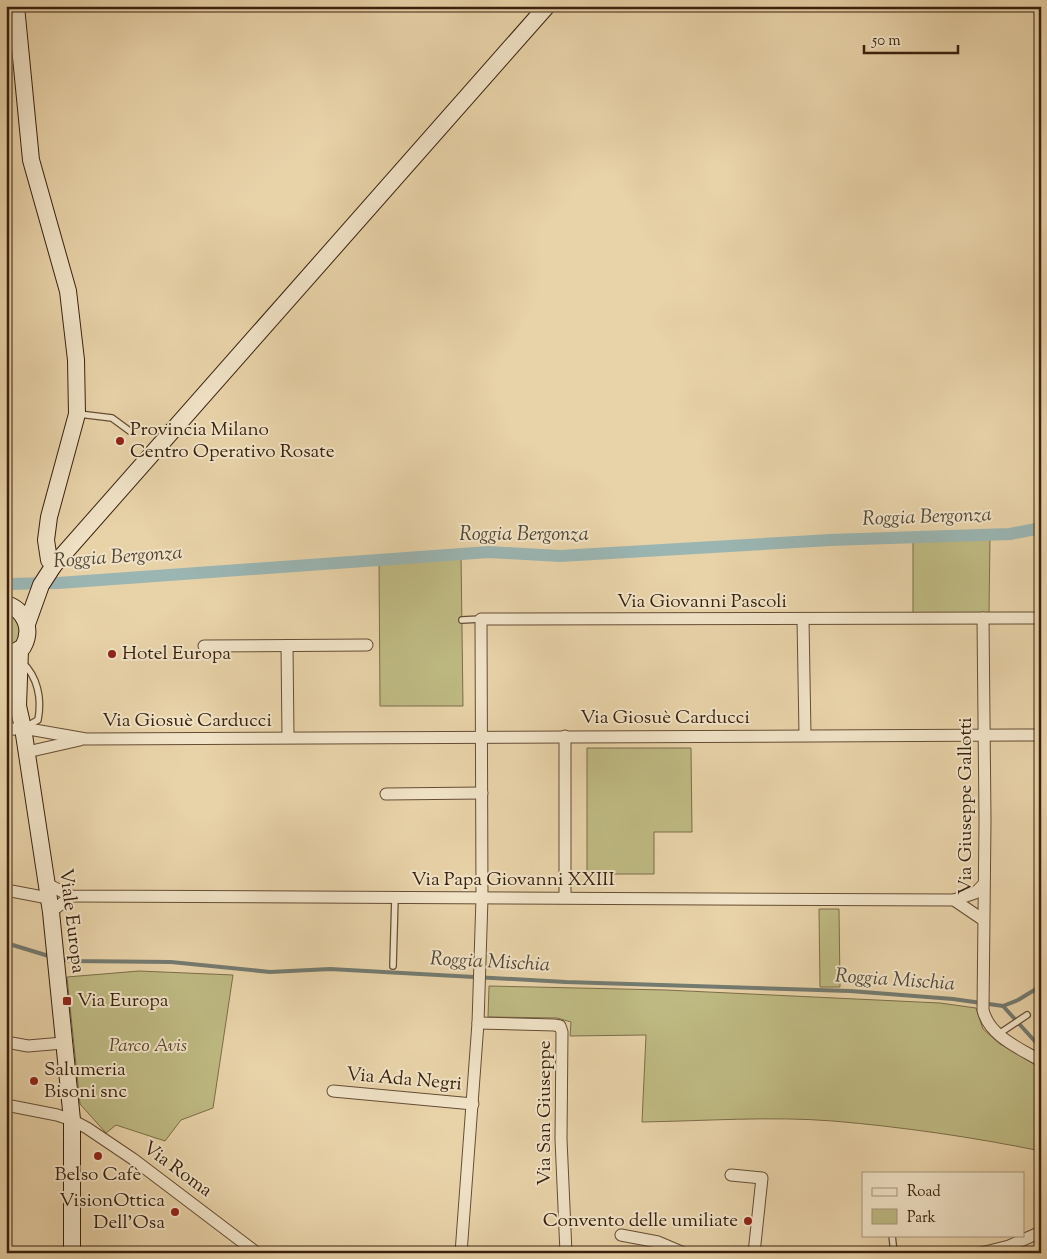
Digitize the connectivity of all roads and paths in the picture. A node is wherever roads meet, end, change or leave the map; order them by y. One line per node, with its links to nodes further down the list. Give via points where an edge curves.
1 (16, 6): 3 (street, via 31,160 68,291 76,360)
2 (547, 6): 5 (street)
3 (77, 414): 4 (lane, via 112,418); 5 (street, via 48,517 46,540 49,560)
4 (131, 432)
5 (54, 565): 6 (street)
6 (41, 585): 7 (street); 13 (street, Viale Europa)
7 (7, 604): 13 (street, via 20,611)
8 (982, 618): 9 (street, Via Giovanni Pascoli); 11 (street, Via Giovanni Pascoli); 25 (street, Via Giuseppe Gallotti)
9 (1041, 618)
10 (481, 619): 11 (street, Via Giovanni Pascoli); 12 (lane); 27 (street)
11 (803, 619): 22 (street)
12 (462, 620)
13 (27, 624): 17 (street, Viale Europa, via 27,638)
14 (367, 645): 16 (street)
15 (204, 646): 16 (street)
16 (287, 646): 26 (street, Via Giosuè Carducci)
17 (15, 656): 19 (street, Viale Europa); 20 (lane, via 33,672 40,708 38,720)
18 (6, 687): 19 (street, Viale Europa)
19 (18, 706): 20 (street, Viale Europa)
20 (23, 728): 21 (street); 28 (street, Via Giosuè Carducci); 29 (street, Viale Europa)
21 (6, 730)
22 (805, 735): 24 (street, Via Giosuè Carducci); 25 (street, Via Giosuè Carducci)
23 (1041, 735): 25 (street, Via Giosuè Carducci)
24 (565, 736): 27 (street, Via Giosuè Carducci); 35 (street)
25 (984, 736): 32 (street, Via Giuseppe Gallotti)
26 (288, 737): 27 (street, Via Giosuè Carducci); 28 (street, Via Giosuè Carducci)
27 (482, 737): 30 (street, Via Ada Negri)
28 (86, 739): 29 (street, Via Giosuè Carducci)
29 (27, 752): 36 (street, Viale Europa)
30 (482, 793): 31 (street); 38 (street, Via Ada Negri)
31 (386, 794)
32 (983, 885): 39 (street, via 975,893); 40 (street, Via Giuseppe Gallotti)
33 (6, 890): 36 (street)
34 (72, 896): 36 (street); 36 (street); 37 (street, Via Papa Giovanni XXIII)
35 (565, 897): 38 (street, Via Papa Giovanni XXIII); 39 (street, Via Papa Giovanni XXIII)
36 (49, 898): 46 (street, Viale Europa)
37 (395, 898): 38 (street, Via Papa Giovanni XXIII); 41 (lane)
38 (482, 898): 43 (street, Via Ada Negri)
39 (954, 900): 40 (street)
40 (982, 919): 44 (street, Via Giuseppe Gallotti, via 983,1010 988,1024)
41 (393, 966)
42 (1027, 1015): 44 (lane)
43 (478, 1023): 49 (street, Via Ada Negri); 59 (street, Via San Giuseppe, via 560,1026)
44 (998, 1034): 47 (street)
45 (6, 1042): 46 (street, via 28,1046)
46 (63, 1044): 51 (street, Viale Europa)
47 (1041, 1061)
48 (333, 1091): 49 (street, Via Ada Negri)
49 (473, 1104): 58 (street, Via Ada Negri)
50 (6, 1105): 51 (street, Via Roma)
51 (72, 1120): 56 (street, Viale Europa); 57 (street, Via Roma, via 127,1155 245,1248)
52 (730, 1175): 61 (street, via 762,1178)
53 (1041, 1232): 63 (street, via 1009,1246)
54 (622, 1235): 60 (street, via 658,1242)
55 (892, 1236): 62 (lane)
56 (72, 1253)
57 (257, 1253)
58 (461, 1253)
59 (566, 1253)
60 (684, 1253)
61 (754, 1253)
62 (894, 1253)
63 (981, 1253)

